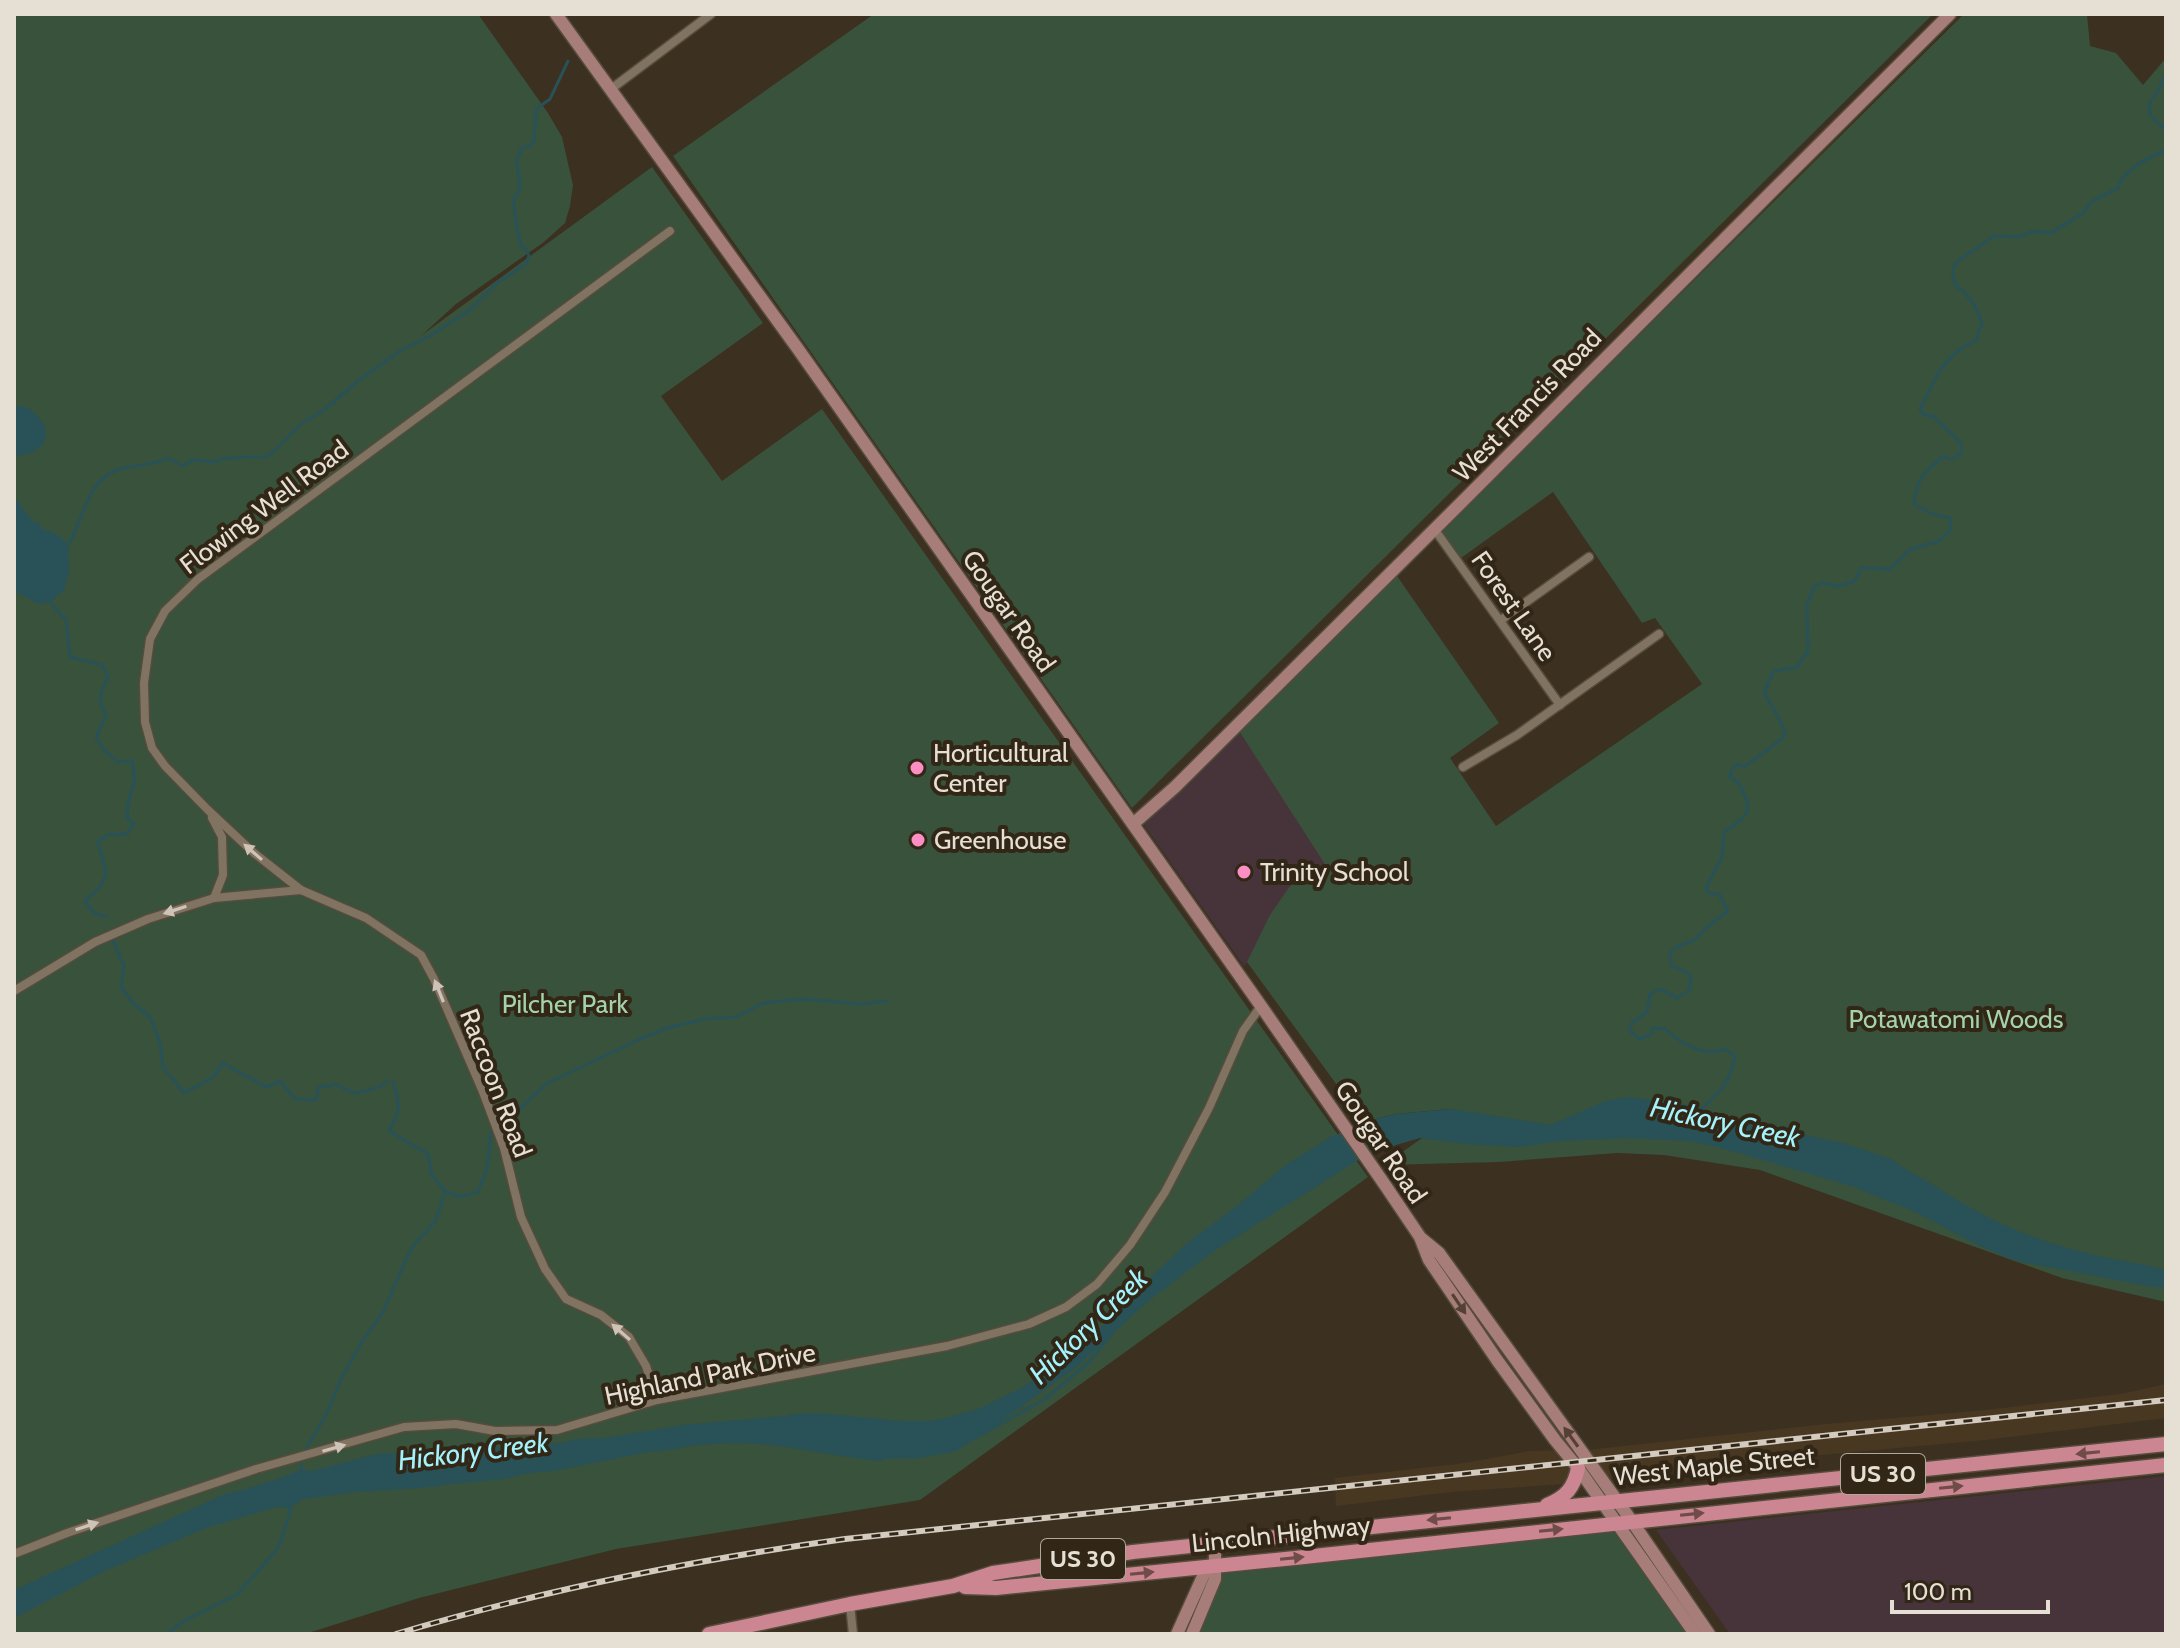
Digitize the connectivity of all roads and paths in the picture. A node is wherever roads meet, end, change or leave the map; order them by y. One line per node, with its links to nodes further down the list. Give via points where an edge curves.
1 (556, 14): 4 (street, Gougar Road)
2 (711, 14): 4 (street)
3 (1950, 14): 6 (street, West Francis Road)
4 (611, 89): 13 (street, Gougar Road)
5 (670, 231): 12 (street, Flowing Well Road, via 198,579 165,611 150,639 145,722 152,748)
6 (1435, 530): 8 (street, Forest Lane); 13 (street, West Francis Road)
7 (1589, 557): 8 (street)
8 (1501, 620): 10 (street, Forest Lane)
9 (1659, 634): 10 (street)
10 (1560, 705): 11 (street)
11 (1463, 767)
12 (208, 810): 14 (street, Flowing Well Road, one-way to 12); 15 (street, via 222,837 223,875)
13 (1133, 824): 17 (street, Gougar Road)
14 (301, 890): 15 (street, Raccoon Road); 19 (street, Raccoon Road, one-way to 14, via 629,1337 601,1315 566,1299 545,1269 521,1217 483,1092 421,955 366,918)
15 (214, 898): 16 (street, Raccoon Road, one-way to 16, via 95,942)
16 (14, 991)
17 (1261, 1006): 18 (street, Gougar Road); 19 (street, Highland Park Drive, via 1243,1031 1165,1192 1097,1284 1066,1307 1029,1324 947,1346)
18 (1420, 1237): 22 (street, Gougar Road, one-way to 22, via 1429,1260 1489,1348); 23 (street, Gougar Road, one-way to 18, via 1439,1253)
19 (657, 1400): 29 (street, Highland Park Drive, one-way to 19, via 256,1469 404,1427 456,1424 495,1431 557,1430)
20 (2166, 1444): 23 (main road, West Maple Street / US 30, one-way to 23)
21 (2166, 1465): 26 (main road, West Maple Street / US 30, one-way to 21)
22 (1578, 1468): 24 (street, Gougar Road); 25 (main road, via 1570,1491)
23 (1616, 1500): 24 (main road, West Maple Street / US 30); 26 (street, Gougar Road)
24 (1601, 1502): 25 (main road, Lincoln Highway / US 30); 27 (street, Gougar Road)
25 (1540, 1508): 28 (main road, Lincoln Highway / US 30, one-way to 28)
26 (1631, 1520): 27 (main road, West Maple Street / US 30); 38 (street, Gougar Road)
27 (1614, 1522): 30 (main road, Lincoln Highway / US 30, one-way to 27); 37 (street, Gougar Road)
28 (1215, 1543): 30 (street); 31 (main road, Lincoln Highway / US 30, via 1046,1564)
29 (14, 1554)
30 (1215, 1565): 31 (main road, Lincoln Highway / US 30, one-way to 30, via 996,1588); 35 (street, via 1204,1574); 36 (street, via 1215,1579)
31 (953, 1586): 32 (main road, Lincoln Highway / US 30)
32 (850, 1604): 33 (main road, Lincoln Highway / US 30); 34 (street)
33 (709, 1634)
34 (853, 1634)
35 (1177, 1634)
36 (1192, 1634)
37 (1695, 1634)
38 (1709, 1634)

